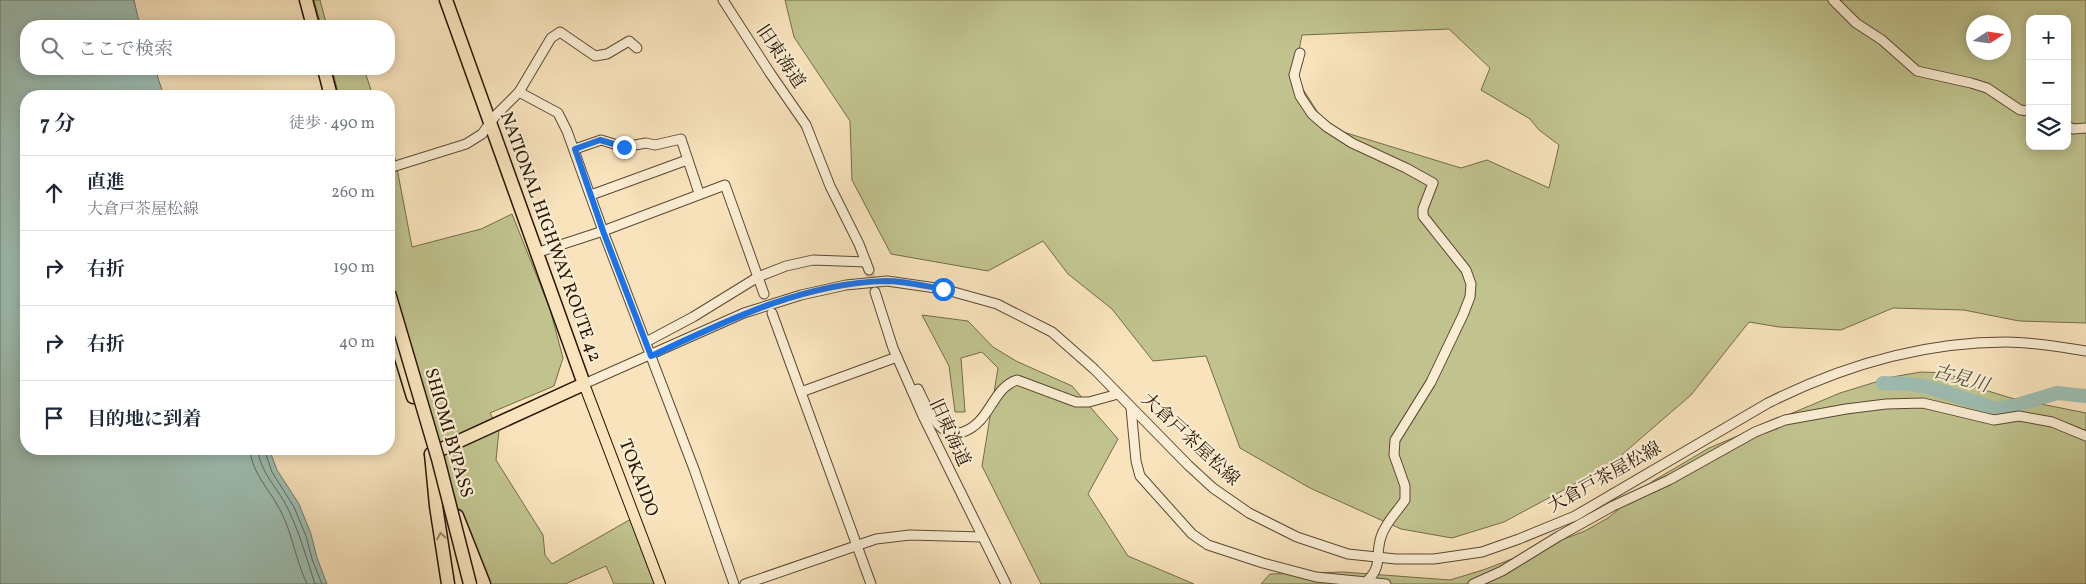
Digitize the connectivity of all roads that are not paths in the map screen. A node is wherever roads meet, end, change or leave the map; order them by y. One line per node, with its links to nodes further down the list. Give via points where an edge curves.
1 (299, 0): 6 (highway)
2 (306, 0): 7 (highway)
3 (446, 0): 16 (highway, NATIONAL HIGHWAY ROUTE 42)
4 (723, 0): 26 (street, 旧東海道, via 803,120 867,266 813,260)
5 (1834, 0): 15 (street, via 1856,23 1882,40 1917,71 1987,88)
6 (304, 20)
7 (311, 20)
8 (637, 48): 14 (street, via 629,41 607,54 595,56 560,32 552,38)
9 (1300, 53): 45 (street, via 1294,75 1300,96 1312,114 1327,128 1352,143 1433,183 1423,216 1466,270 1471,284 1463,315 1431,382 1395,440 1394,455 1405,486 1405,500 1381,537)
10 (319, 75): 12 (highway)
11 (326, 75): 13 (highway)
12 (322, 90)
13 (329, 90)
14 (519, 92): 16 (street); 19 (street, via 558,112)
15 (2026, 111)
16 (490, 121): 21 (street, via 482,134 466,144); 25 (highway, NATIONAL HIGHWAY ROUTE 42)
17 (2086, 128): 18 (street)
18 (2071, 129)
19 (575, 149): 20 (street, via 600,140 624,147 681,139); 23 (street)
20 (687, 160): 22 (street); 23 (street)
21 (395, 166)
22 (699, 193): 24 (street); 26 (street, via 725,185)
23 (591, 195): 24 (street)
24 (603, 231): 25 (street); 32 (street)
25 (536, 253): 36 (highway, NATIONAL HIGHWAY ROUTE 42)
26 (758, 277): 28 (street); 32 (street)
27 (875, 292): 35 (street, 旧東海道)
28 (764, 294)
29 (395, 313): 48 (highway, SHIOMI BYPASS, bridge, via 438,459)
30 (772, 313): 38 (street)
31 (395, 337): 42 (highway)
32 (646, 342): 34 (street)
33 (2086, 351): 45 (street, 大倉戸茶屋松線, via 2017,343 1972,343 1874,360 1800,387 1768,403 1575,516 1519,539 1482,552 1434,559)
34 (651, 356): 36 (street, 大倉戸茶屋松線); 39 (street, 大倉戸茶屋松線, via 762,306 846,285 887,281 943,289 997,304 1052,332); 51 (street)
35 (897, 357): 37 (street, 旧東海道); 38 (street)
36 (584, 384): 42 (highway, NATIONAL HIGHWAY ROUTE 42); 50 (main road, TOKAIDO)
37 (912, 391): 39 (street, via 918,389 937,424 947,433 957,434 983,419 1008,383 1017,380 1076,402); 43 (street, 旧東海道)
38 (801, 392): 44 (street)
39 (1118, 394): 40 (street, 大倉戸茶屋松線)
40 (1131, 408): 45 (street, 大倉戸茶屋松線, via 1213,488 1249,513 1297,537 1348,554); 46 (street, via 1140,476 1192,534 1208,546 1316,577)
41 (2086, 436): 56 (street, via 2052,422 2019,416 1994,420 1923,403 1886,404 1785,420 1755,432 1669,480 1613,506)
42 (431, 454): 47 (highway, one-way to 42); 49 (highway)
43 (982, 537): 44 (street, via 910,535); 54 (street, 旧東海道)
44 (855, 544): 52 (street); 53 (street)
45 (1378, 557): 46 (street, via 1375,571)
46 (1367, 581): 55 (street)
47 (448, 584)
48 (470, 584)
49 (484, 584)
50 (660, 584)
51 (734, 584)
52 (745, 584)
53 (871, 584)
54 (1006, 584)
55 (1386, 584)
56 (1474, 584)

